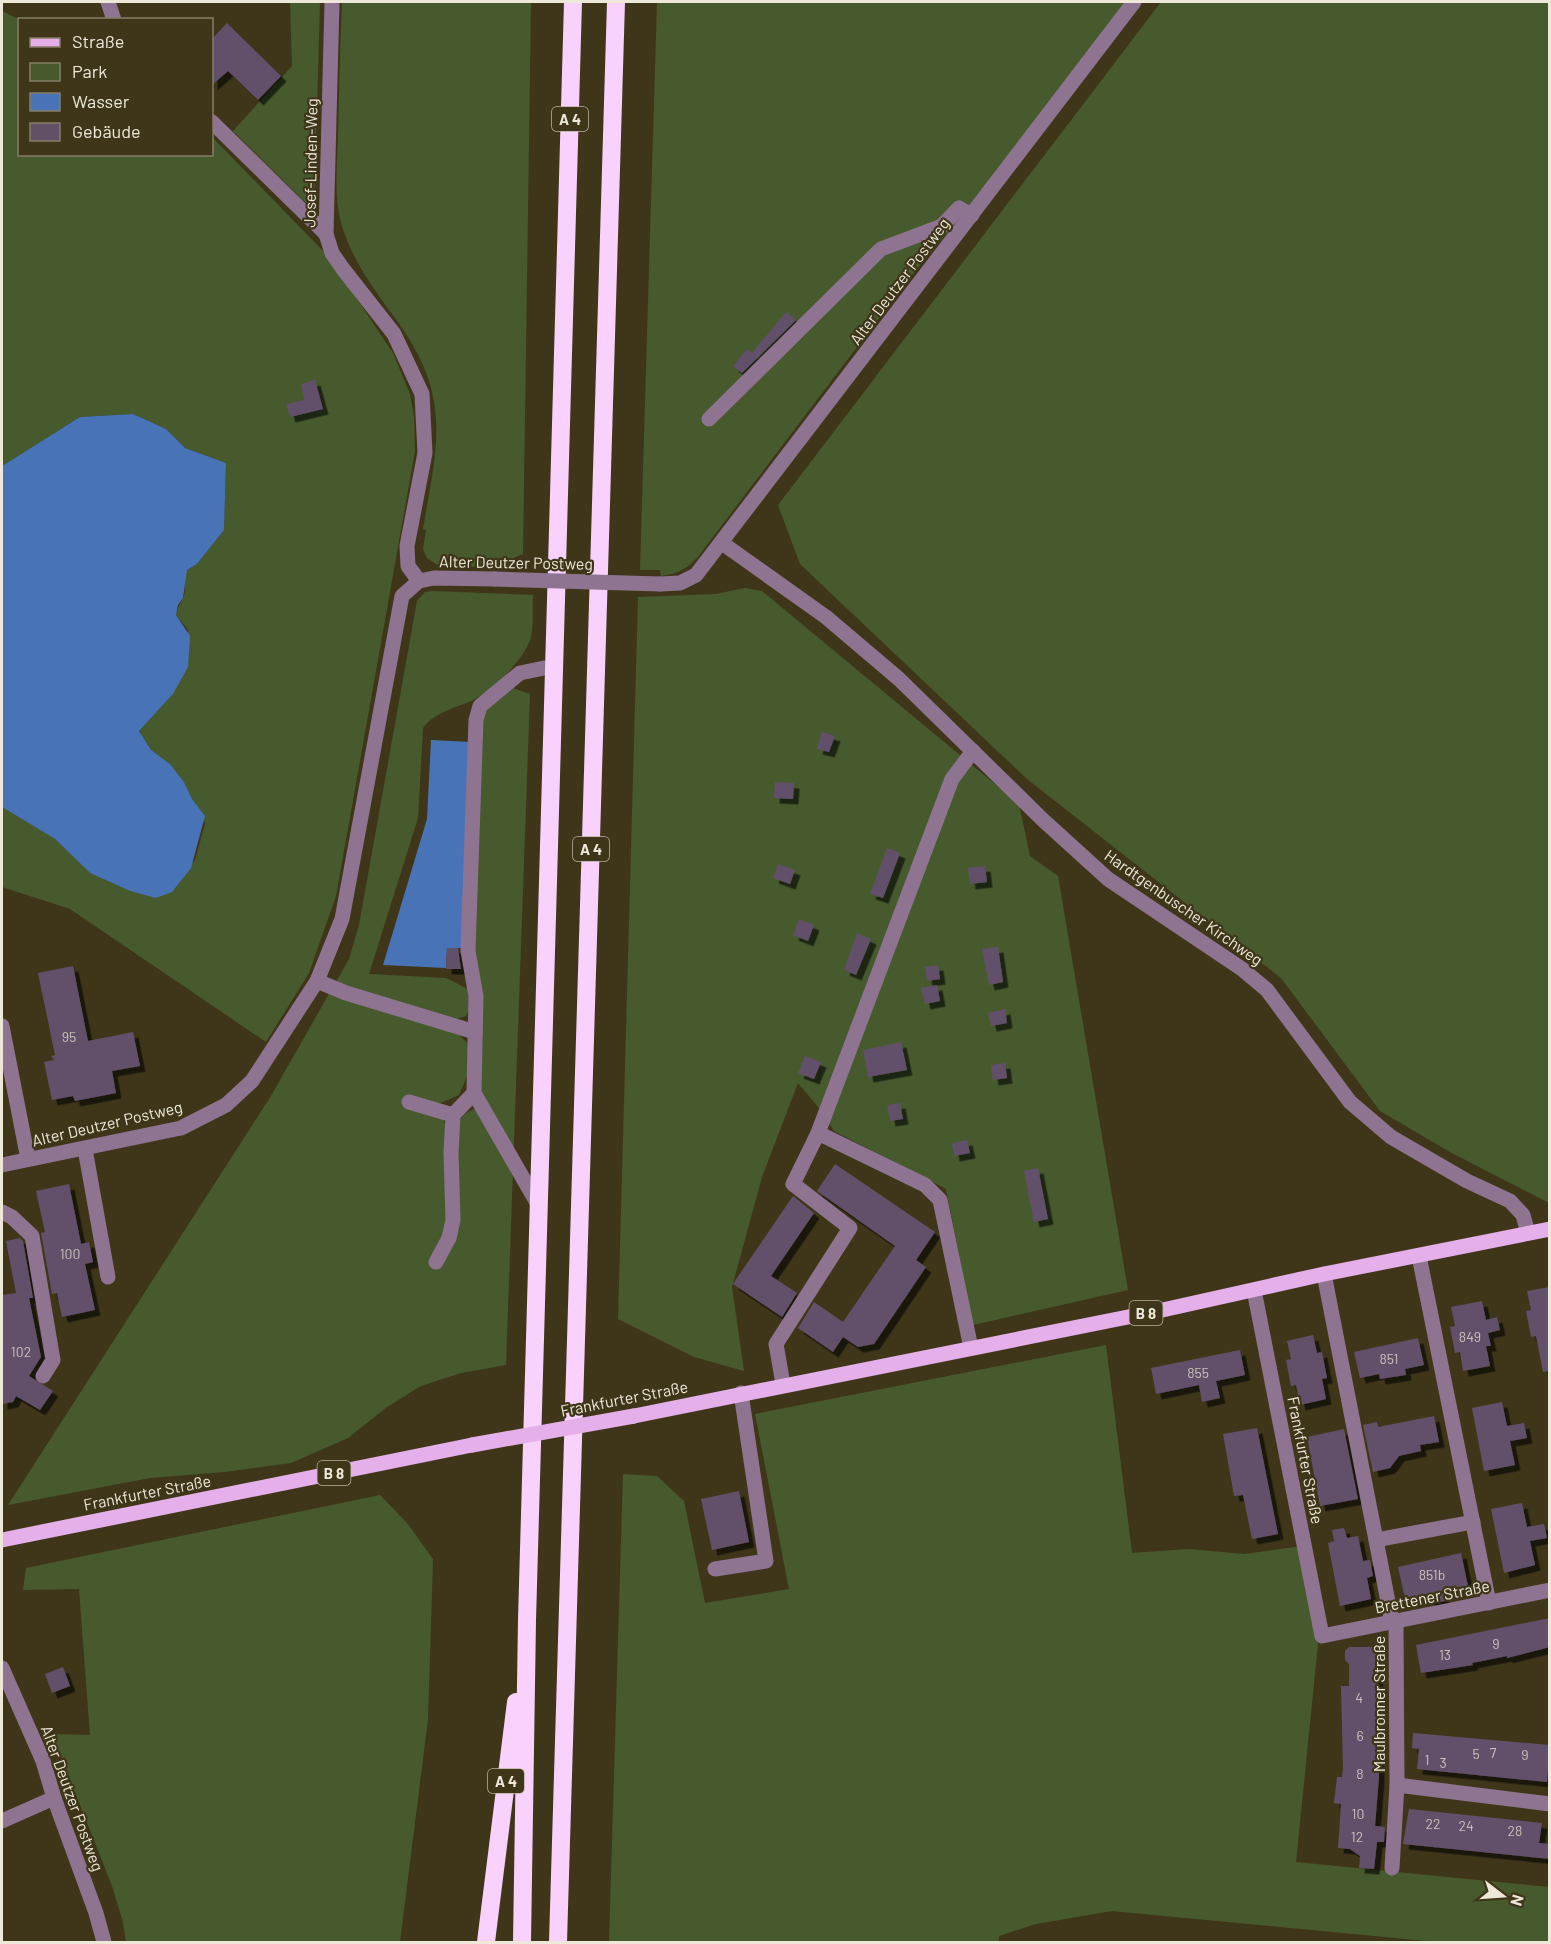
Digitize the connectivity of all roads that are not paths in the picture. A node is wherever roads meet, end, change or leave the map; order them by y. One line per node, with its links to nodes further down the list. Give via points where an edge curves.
1 (108, 2): 6 (street)
2 (332, 2): 9 (street, Josef-Linden-Weg)
3 (573, 2): 13 (highway, A 4)
4 (616, 2): 53 (highway, A 4)
5 (1134, 2): 8 (street, Alter Deutzer Postweg)
6 (113, 18)
7 (213, 123): 9 (street)
8 (972, 215): 10 (street, via 959,208 942,226 881,249); 11 (street, Alter Deutzer Postweg)
9 (326, 234): 12 (street, Josef-Linden-Weg, via 332,253 394,334 422,394 425,453 407,546 408,566)
10 (709, 419)
11 (722, 543): 12 (street, Alter Deutzer Postweg, bridge, via 696,575 680,583 434,578); 14 (street, Hardtgenbuscher Kirchweg, via 826,617 899,679)
12 (419, 581): 15 (street, Alter Deutzer Postweg, via 402,596 396,617 347,897)
13 (554, 666): 17 (street, via 520,673 480,706 476,720 468,951 476,996); 25 (highway, A 4)
14 (973, 751): 21 (street, via 952,779); 28 (street, Hardtgenbuscher Kirchweg, via 1108,879 1267,990 1350,1102 1391,1137 1510,1201 1523,1215)
15 (317, 981): 17 (street); 22 (street, Alter Deutzer Postweg, via 252,1081 226,1105 181,1128)
16 (2, 1026): 23 (street)
17 (475, 1032): 18 (street)
18 (474, 1093): 20 (street); 25 (street)
19 (409, 1102): 20 (street)
20 (453, 1115): 30 (street, via 453,1220 449,1238)
21 (818, 1133): 34 (street, via 925,1185 940,1200); 36 (street, via 793,1184 850,1228 776,1344)
22 (85, 1149): 23 (street, Alter Deutzer Postweg); 32 (street)
23 (28, 1159): 24 (street, Alter Deutzer Postweg)
24 (2, 1165)
25 (539, 1206): 44 (highway, A 4)
26 (2, 1212): 35 (street, via 32,1236 53,1360)
27 (1550, 1229): 28 (main road, Frankfurter Straße / B 8)
28 (1528, 1233): 29 (main road, Frankfurter Straße / B 8)
29 (1419, 1256): 31 (main road, Frankfurter Straße / B 8); 38 (street)
30 (436, 1262)
31 (1324, 1274): 33 (main road, Frankfurter Straße / B 8); 40 (street)
32 (108, 1277)
33 (1254, 1290): 34 (main road, Frankfurter Straße / B 8); 46 (street, Frankfurter Straße)
34 (971, 1348): 36 (main road, Frankfurter Straße / B 8)
35 (44, 1376)
36 (783, 1384): 37 (main road, Frankfurter Straße / B 8)
37 (741, 1393): 39 (main road, Frankfurter Straße / B 8, bridge); 41 (street, via 766,1561)
38 (1473, 1522): 40 (street); 43 (street)
39 (2, 1540)
40 (1376, 1540): 45 (street)
41 (715, 1569)
42 (1550, 1590): 43 (street, Brettener Straße)
43 (1489, 1603): 45 (street, Brettener Straße)
44 (527, 1620): 55 (highway, A 4); 56 (highway)
45 (1394, 1622): 46 (street, Brettener Straße); 48 (street, Maulbronner Straße)
46 (1322, 1636)
47 (2, 1668): 49 (street, Alter Deutzer Postweg, via 43,1761)
48 (1397, 1785): 50 (street, Maulbronner Straße); 52 (street, Maulbronner Straße)
49 (54, 1798): 51 (street); 54 (street, Alter Deutzer Postweg)
50 (1550, 1804)
51 (2, 1821)
52 (1392, 1868)
53 (558, 1938)
54 (104, 1942)
55 (486, 1942)
56 (522, 1942)

